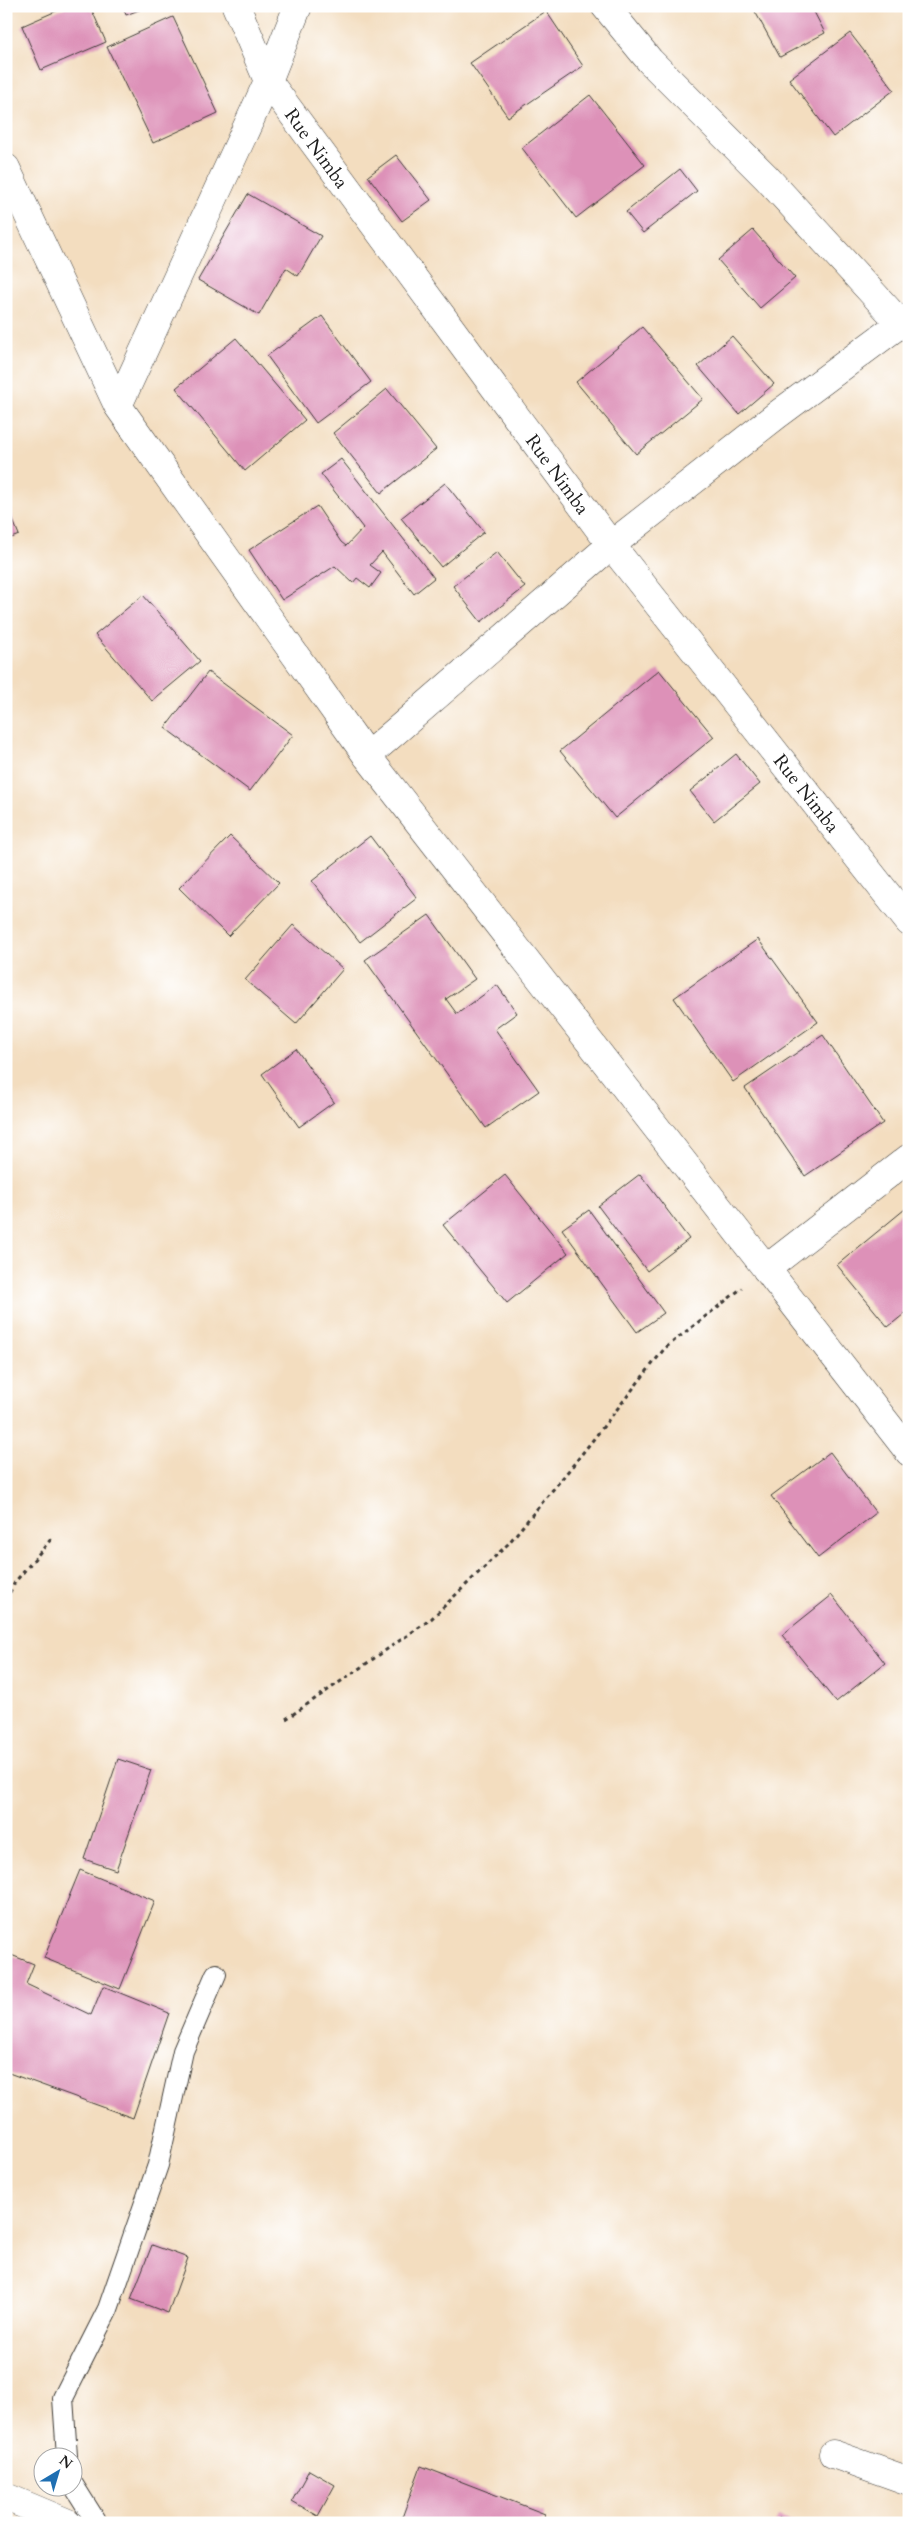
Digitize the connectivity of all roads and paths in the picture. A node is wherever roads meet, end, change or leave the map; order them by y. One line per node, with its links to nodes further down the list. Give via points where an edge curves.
1 (236, 6): 4 (street, Rue Nimba)
2 (298, 6): 4 (street)
3 (604, 6): 6 (street, via 650,61)
4 (268, 81): 7 (street); 8 (street, Rue Nimba)
5 (6, 168): 7 (street)
6 (905, 320): 8 (street)
7 (118, 406): 9 (street)
8 (611, 545): 9 (street); 10 (street, Rue Nimba)
9 (367, 756): 12 (street)
10 (909, 922)
11 (909, 1158): 12 (street)
12 (766, 1269): 13 (street); 16 (path, via 665,1348 508,1544 431,1619)
13 (909, 1452)
14 (52, 1538): 15 (path, via 15,1582)
15 (6, 1600)
16 (286, 1719)
17 (216, 1974): 18 (lane, via 183,2051 158,2165 108,2309 63,2398)
18 (66, 2446)
19 (834, 2454): 20 (street)
20 (909, 2480)
21 (80, 2496): 24 (lane)
22 (6, 2497): 23 (street)
23 (68, 2523)
24 (97, 2523)

